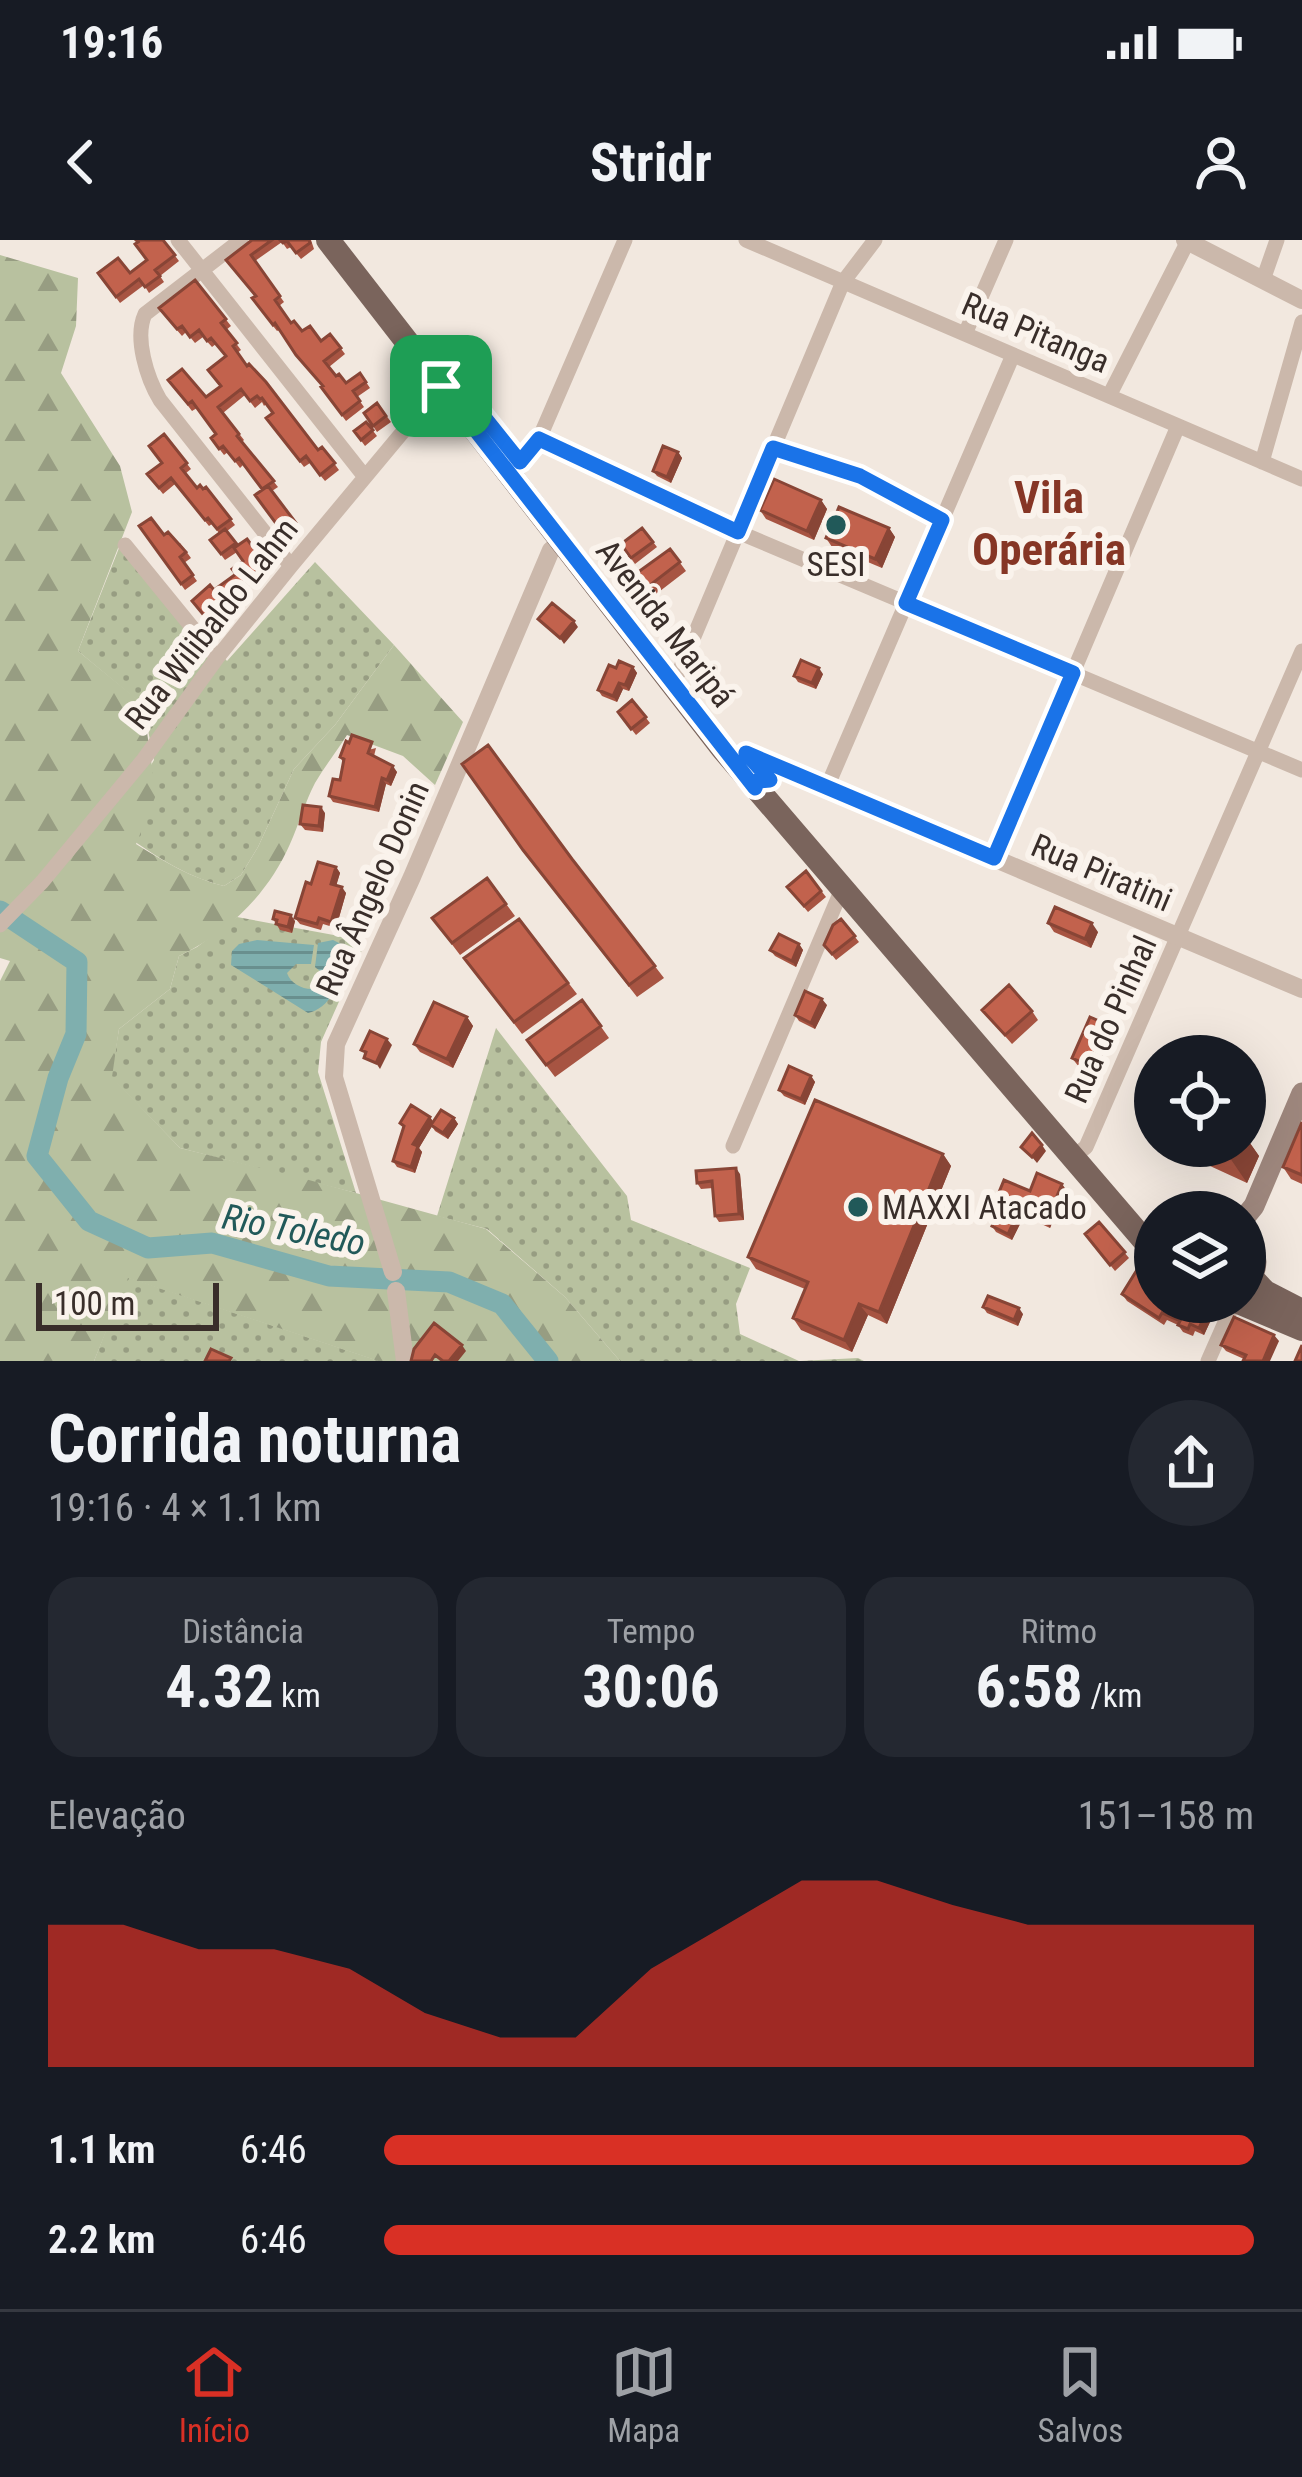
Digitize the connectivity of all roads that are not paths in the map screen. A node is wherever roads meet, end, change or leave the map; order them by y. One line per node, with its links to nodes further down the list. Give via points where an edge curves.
1 (178, 240): 11 (street)
2 (241, 240): 11 (street)
3 (328, 240): 18 (main road, Avenida Maripá)
4 (346, 240): 18 (main road, Avenida Maripá)
5 (625, 240): 21 (street)
6 (746, 240): 13 (street, Rua Pitanga)
7 (875, 240): 13 (street)
8 (1006, 240): 16 (street)
9 (1277, 240): 12 (street)
10 (1186, 241): 12 (street); 19 (street)
11 (200, 269): 25 (street); 31 (street, via 140,324 151,384)
12 (1263, 280): 14 (street)
13 (843, 282): 16 (street, Rua Pitanga); 22 (street)
14 (1302, 301)
15 (1302, 322): 23 (street)
16 (965, 334): 17 (street, Rua Pitanga)
17 (1013, 355): 19 (street, Rua Pitanga); 27 (street)
18 (446, 381): 24 (main road, Avenida Maripá); 25 (street, Rua Wilibaldo Lahm)
19 (1109, 396): 20 (street, Rua Pitanga)
20 (1178, 426): 23 (street, Rua Pitanga); 35 (street)
21 (539, 439): 24 (street); 28 (street)
22 (773, 448): 27 (street, via 860,476); 28 (street)
23 (1262, 462): 26 (street, Rua Pitanga)
24 (513, 467): 29 (main road, Avenida Maripá)
25 (364, 477): 31 (street, Rua Wilibaldo Lahm)
26 (1302, 479)
27 (942, 520): 32 (street)
28 (738, 532): 32 (street); 36 (street)
29 (568, 538): 36 (main road, Avenida Maripá); 60 (street, Rua Ângelo Donin, via 551,550 336,1044 334,1076 394,1281)
30 (125, 545): 34 (street)
31 (291, 566): 34 (street, Rua Wilibaldo Lahm)
32 (906, 603): 35 (street); 41 (street)
33 (1302, 651): 37 (street, Rua do Pinhal)
34 (217, 658): 44 (street, Rua Wilibaldo Lahm, via 144,759)
35 (1073, 673): 37 (street); 42 (street)
36 (674, 676): 38 (main road, Avenida Maripá)
37 (1259, 752): 39 (street); 45 (street, Rua do Pinhal)
38 (740, 758): 40 (main road, Avenida Maripá); 41 (street, Rua Piratini)
39 (1302, 770)
40 (762, 784): 43 (main road, Avenida Maripá); 50 (main road, Avenida Maripá)
41 (827, 788): 42 (street, Rua Piratini)
42 (994, 858): 45 (street, Rua Piratini)
43 (842, 889): 49 (street); 50 (main road, Avenida Maripá)
44 (0, 925)
45 (1179, 937): 46 (street, Rua Piratini); 50 (street, Rua do Pinhal)
46 (1302, 989)
47 (1302, 1093): 51 (main road)
48 (1302, 1125): 53 (main road)
49 (733, 1146)
50 (1080, 1152): 52 (main road, Avenida Maripá); 54 (main road, Avenida Maripá)
51 (1260, 1191)
52 (1134, 1205)
53 (1266, 1209)
54 (1134, 1225)
55 (1266, 1293): 56 (main road)
56 (1302, 1311)
57 (1266, 1314): 59 (main road)
58 (1226, 1323): 61 (street)
59 (1302, 1329)
60 (405, 1361)
61 (1208, 1361)

